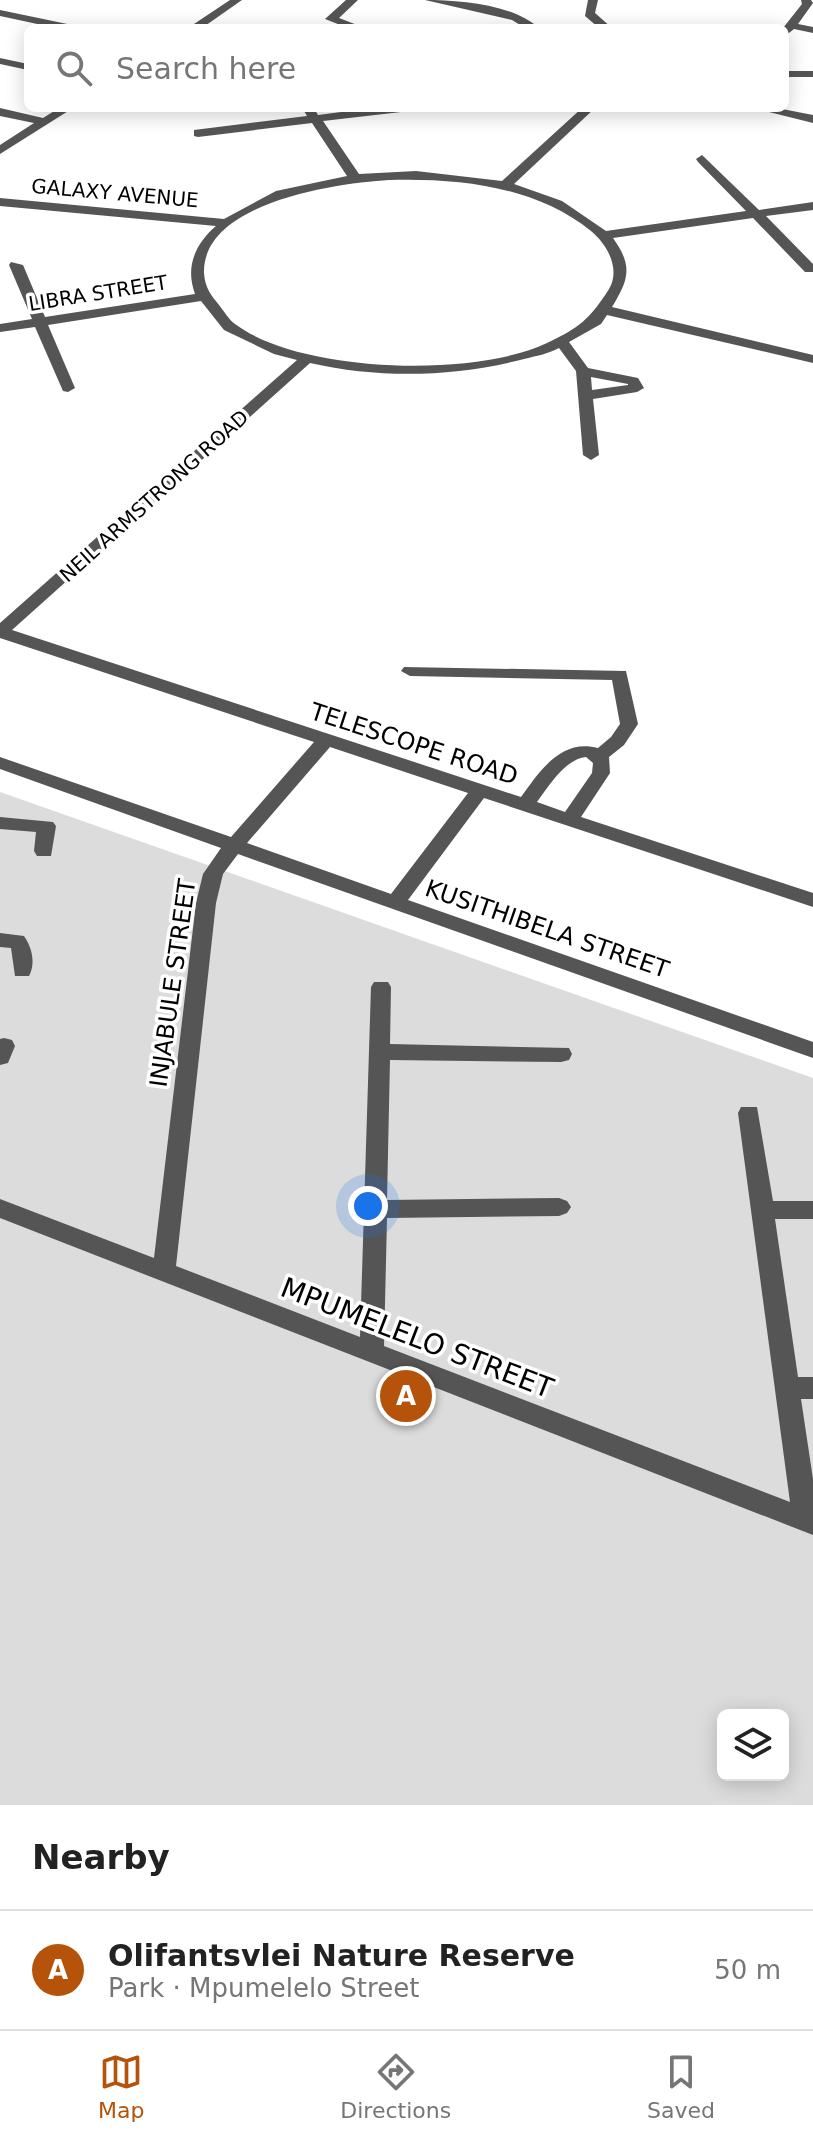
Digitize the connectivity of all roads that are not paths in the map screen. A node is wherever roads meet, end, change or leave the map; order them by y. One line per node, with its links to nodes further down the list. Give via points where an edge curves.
1 (237, 0): 8 (street)
2 (353, 0): 9 (street, via 331,19)
3 (430, 0): 10 (street, via 515,17)
4 (593, 0): 11 (street, via 589,14)
5 (806, 0): 12 (street, via 805,11)
6 (0, 13): 7 (street)
7 (53, 24)
8 (200, 24)
9 (347, 24)
10 (526, 24)
11 (601, 24)
12 (789, 29): 13 (street)
13 (813, 30)
14 (0, 61): 15 (street)
15 (24, 66)
16 (789, 74): 17 (street)
17 (813, 74)
18 (0, 112): 24 (street)
19 (61, 112): 24 (street)
20 (585, 112): 29 (street)
21 (779, 112): 23 (street)
22 (311, 113): 25 (street); 28 (street)
23 (813, 119)
24 (45, 122): 26 (street)
25 (198, 133)
26 (0, 150)
27 (702, 159): 32 (street)
28 (356, 179): 29 (street, via 416,175); 33 (street, via 282,194)
29 (504, 186): 34 (street, via 563,206)
30 (0, 202): 33 (street, GALAXY AVENUE)
31 (813, 206): 32 (street)
32 (756, 214): 34 (street); 36 (street)
33 (226, 223): 37 (street, via 198,258)
34 (604, 235): 38 (street, via 621,272)
35 (16, 265): 39 (street)
36 (810, 269)
37 (202, 297): 39 (street, LIBRA STREET); 42 (street, via 239,332)
38 (605, 310): 41 (street); 43 (street)
39 (40, 322): 40 (street, LIBRA STREET); 45 (street)
40 (0, 328)
41 (561, 341): 42 (street, via 494,363 440,370 385,370); 44 (street)
42 (306, 359): 48 (street, NEIL ARMSTRONG ROAD)
43 (813, 359)
44 (583, 371): 46 (street); 46 (street, via 633,381 637,388)
45 (68, 388)
46 (584, 396): 47 (street)
47 (591, 455)
48 (0, 632): 50 (street, TELESCOPE ROAD)
49 (410, 671): 51 (street, via 620,675 629,724)
50 (326, 740): 53 (street, TELESCOPE ROAD); 57 (street, INJABULE STREET)
51 (599, 756): 54 (street, via 570,753); 55 (street, via 601,773)
52 (1, 764): 57 (street)
53 (479, 792): 54 (street, TELESCOPE ROAD); 60 (street, KUSITHIBELA STREET)
54 (525, 806): 55 (street, TELESCOPE ROAD)
55 (569, 821): 59 (street, TELESCOPE ROAD)
56 (0, 823): 58 (street, via 46,826)
57 (233, 847): 60 (street); 73 (street, INJABULE STREET, via 213,874 206,903)
58 (44, 851)
59 (813, 900)
60 (395, 903): 64 (street, KUSITHIBELA STREET)
61 (0, 940): 62 (street, via 17,941)
62 (22, 971)
63 (381, 987): 65 (street)
64 (813, 1050)
65 (380, 1052): 66 (street); 70 (street)
66 (561, 1054)
67 (749, 1113): 71 (street)
68 (559, 1207): 70 (street)
69 (0, 1208): 73 (street, MPUMELELO STREET)
70 (377, 1209): 74 (street)
71 (763, 1210): 72 (street); 75 (street)
72 (813, 1210)
73 (164, 1272): 74 (street, MPUMELELO STREET)
74 (372, 1354): 77 (street, MPUMELELO STREET)
75 (787, 1388): 76 (street); 77 (street)
76 (813, 1388)
77 (809, 1522)

